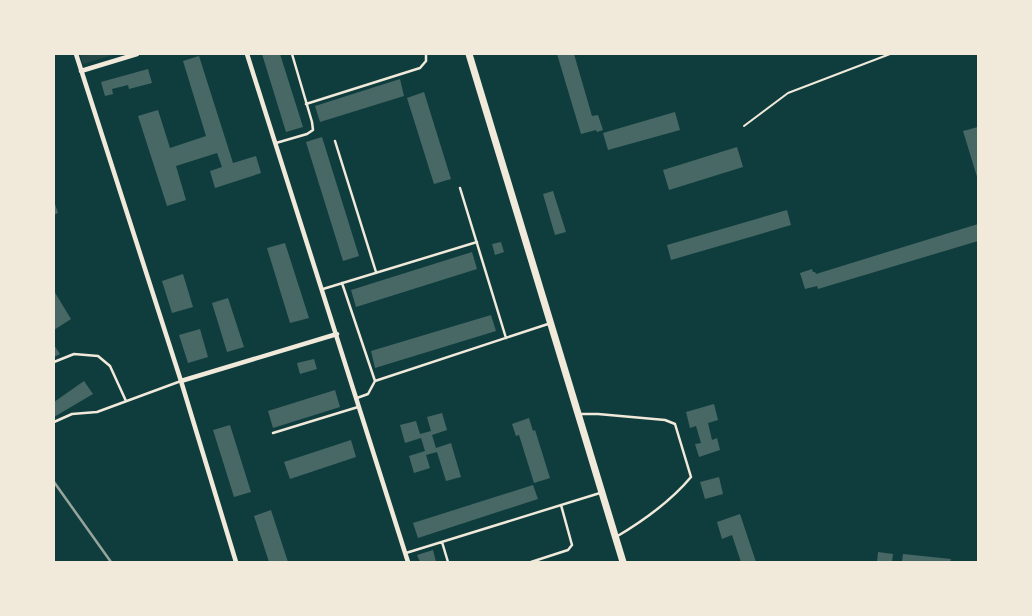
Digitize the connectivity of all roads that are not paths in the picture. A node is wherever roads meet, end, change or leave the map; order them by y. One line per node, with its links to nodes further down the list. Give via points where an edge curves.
1 (76, 54): 7 (street)
2 (137, 54): 7 (street)
3 (247, 54): 10 (street)
4 (292, 54): 8 (lane)
5 (426, 54): 8 (lane, via 426,61 420,68)
6 (468, 54): 16 (main road)
7 (82, 71): 20 (street)
8 (306, 104): 10 (lane, via 313,130)
9 (335, 141): 13 (lane)
10 (276, 143): 15 (street)
11 (460, 188): 12 (lane)
12 (477, 242): 13 (lane); 18 (lane)
13 (376, 272): 14 (lane)
14 (342, 283): 15 (lane); 21 (lane)
15 (323, 289): 17 (street)
16 (550, 323): 18 (lane); 25 (main road)
17 (337, 334): 20 (street); 22 (street)
18 (506, 338): 21 (lane)
19 (54, 362): 23 (lane, via 74,354 98,356 110,366)
20 (181, 381): 23 (lane); 33 (street)
21 (375, 381): 22 (lane, via 368,394)
22 (357, 398): 24 (street)
23 (126, 401): 26 (lane, via 97,412 72,414)
24 (359, 406): 27 (lane); 32 (street)
25 (578, 414): 28 (main road); 30 (lane, via 665,420 675,424 691,477 639,522)
26 (54, 422)
27 (273, 433)
28 (602, 493): 29 (lane); 30 (main road)
29 (561, 505): 31 (lane); 36 (lane, via 572,545 568,550)
30 (615, 537): 37 (main road)
31 (442, 542): 32 (lane); 35 (lane)
32 (406, 553): 34 (street)
33 (236, 562)
34 (408, 562)
35 (448, 562)
36 (531, 562)
37 (623, 562)

